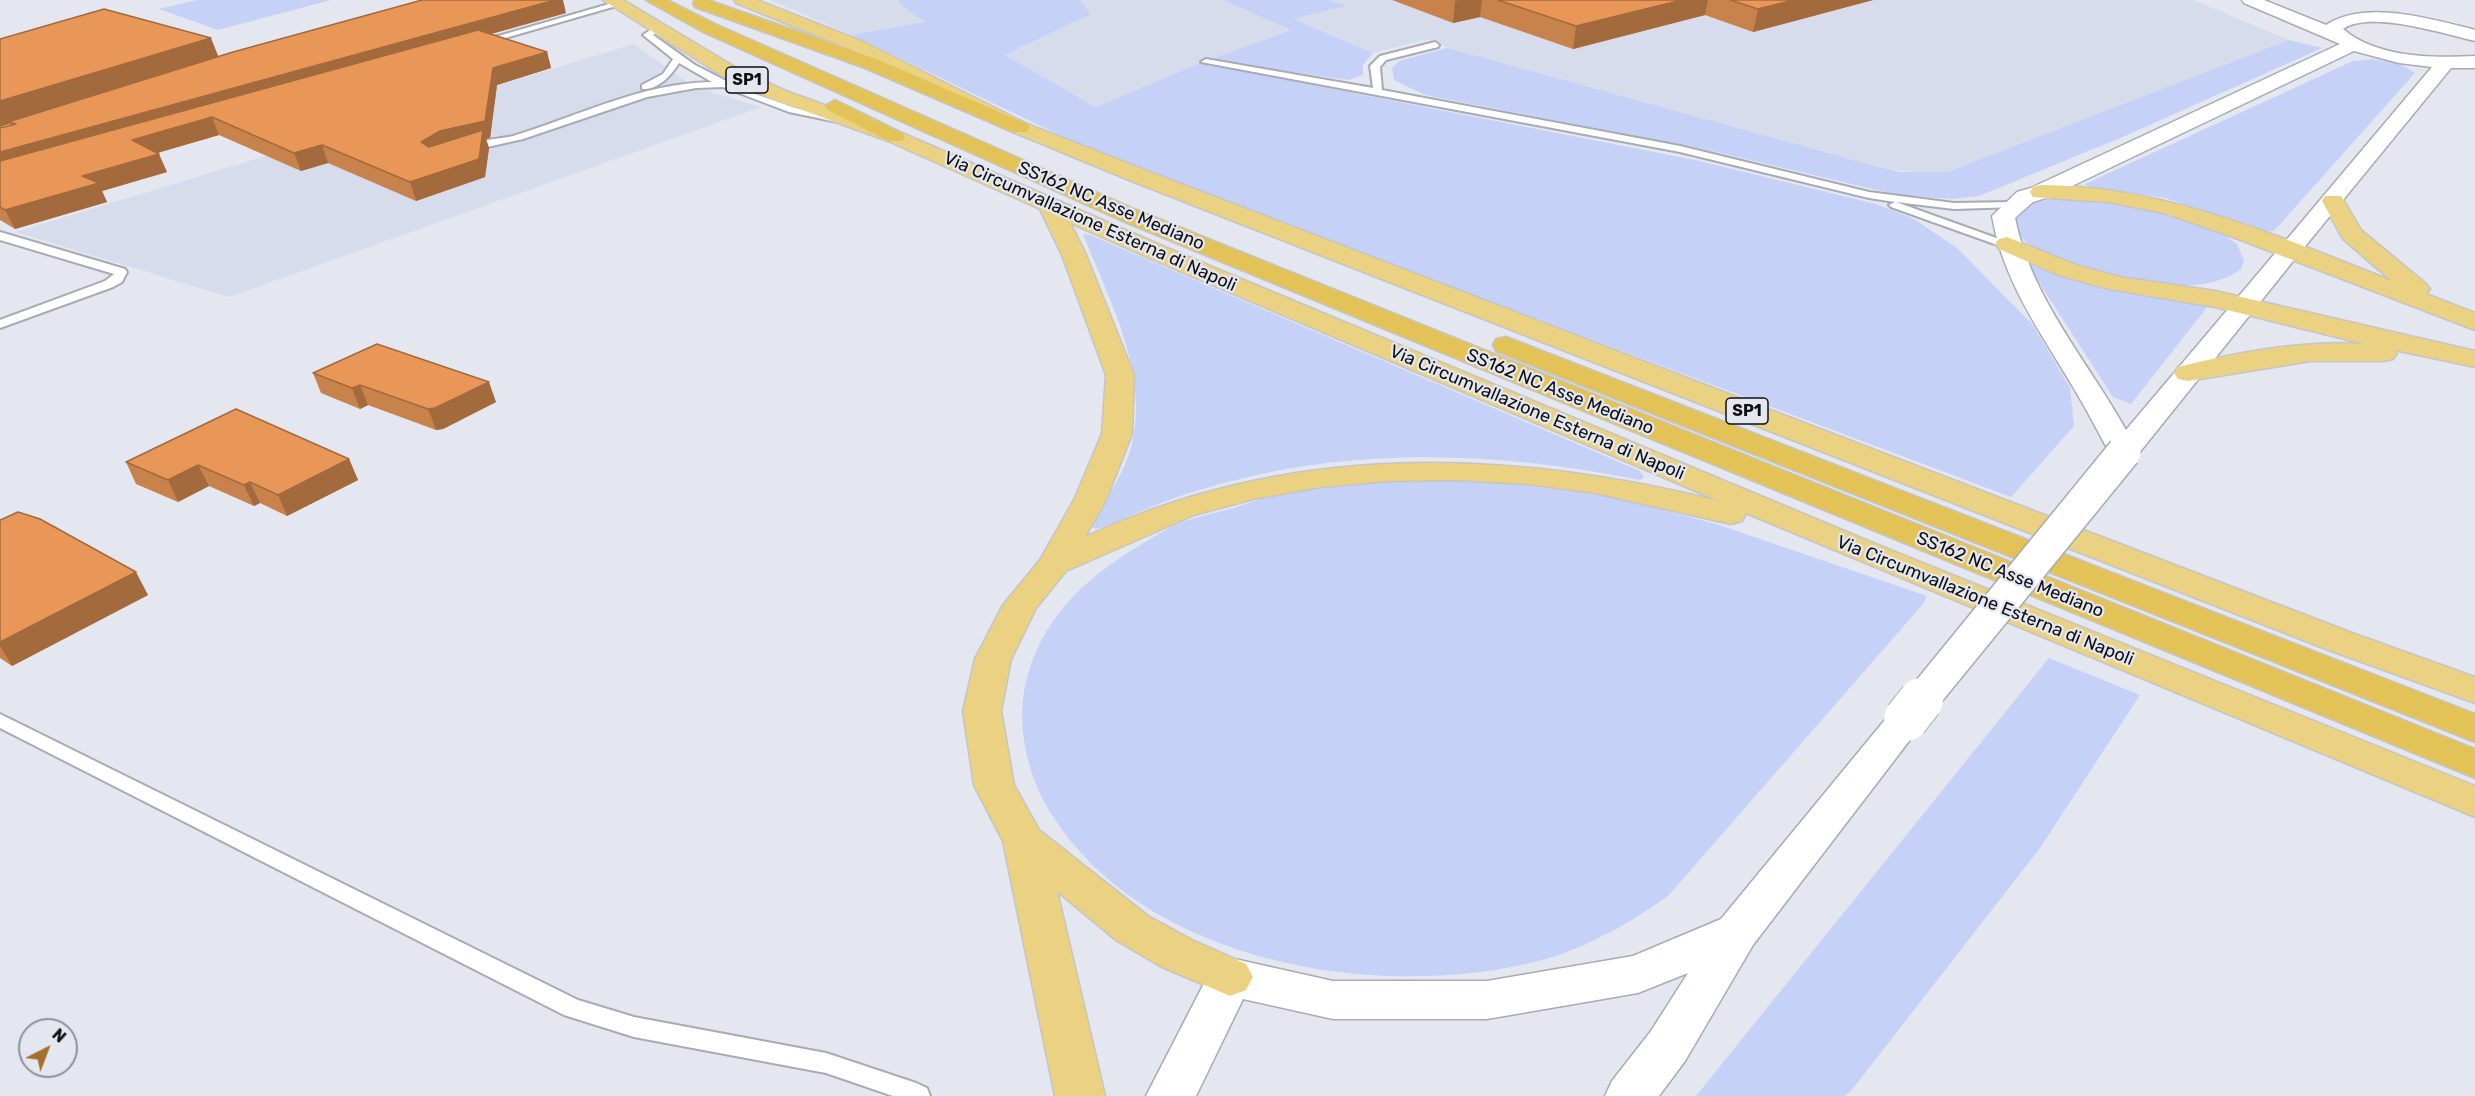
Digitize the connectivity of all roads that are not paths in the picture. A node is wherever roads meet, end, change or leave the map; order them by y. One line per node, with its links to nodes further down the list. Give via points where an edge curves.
1 (654, 0): 10 (highway, SS162 NC Asse Mediano)
2 (687, 0): 45 (highway, SS162 NC Asse Mediano, via 1143,200)
3 (694, 0): 22 (highway, via 872,64)
4 (742, 0): 22 (main road, SP1, via 858,46)
5 (2250, 0): 12 (street)
6 (615, 2): 9 (main road, Via Circumvallazione Esterna di Napoli / SP1); 14 (lane)
7 (2351, 5): 8 (street)
8 (2415, 22): 11 (street); 12 (street, via 2366,19 2336,24 2332,29)
9 (659, 27): 15 (lane, via 647,35); 21 (main road, Via Circumvallazione Esterna di Napoli / SP1, via 728,71)
10 (709, 28): 23 (highway, via 754,65); 46 (highway, SS162 NC Asse Mediano, via 1126,214)
11 (2475, 36)
12 (2346, 40): 17 (street, via 2396,56); 26 (street)
13 (1435, 45): 20 (lane, via 1383,58 1375,66)
14 (470, 46)
15 (677, 59): 19 (lane); 24 (lane, via 656,83 496,135)
16 (1206, 62): 20 (lane)
17 (2446, 62): 18 (street); 28 (street)
18 (2475, 62)
19 (722, 85): 21 (lane, via 810,116); 24 (lane, via 671,87 516,138)
20 (1378, 94): 27 (lane, via 1483,110 1680,149)
21 (855, 123): 23 (main road, Via Circumvallazione Esterna di Napoli / SP1)
22 (1020, 128): 43 (main road, SP1)
23 (895, 137): 29 (main road, Via Circumvallazione Esterna di Napoli / SP1)
24 (488, 142): 25 (lane)
25 (455, 153)
26 (2041, 192): 30 (street); 33 (main road, via 2076,190 2159,203)
27 (1869, 195): 30 (lane, via 1954,206); 32 (lane)
28 (2333, 201): 33 (street); 35 (main road, via 2351,234)
29 (1049, 204): 41 (main road, Via Circumvallazione Esterna di Napoli / SP1); 42 (main road, via 1074,255 1120,375 1117,434 1090,500)
30 (2013, 205): 32 (street, via 2002,216)
31 (0, 236): 37 (lane, via 121,273 109,284)
32 (2007, 244): 34 (main road, via 2092,278); 40 (street, via 2023,285)
33 (2290, 250): 34 (street); 35 (main road)
34 (2243, 307): 38 (main road); 39 (street)
35 (2442, 309): 36 (main road)
36 (2475, 322)
37 (0, 324)
38 (2475, 360): 39 (main road, via 2375,352 2305,355)
39 (2188, 373): 40 (street)
40 (2124, 452): 49 (street, bridge)
41 (1861, 550): 42 (main road, via 1663,495 1600,484 1464,470 1370,471 1266,486 1181,509); 47 (main road, Via Circumvallazione Esterna di Napoli / SP1)
42 (1054, 564): 48 (main road, via 1020,605 993,659 982,711 994,785)
43 (2475, 691)
44 (0, 720): 51 (lane, via 572,1008 634,1028 826,1063 893,1082)
45 (2475, 729)
46 (2475, 764)
47 (2475, 802)
48 (1024, 841): 50 (main road, via 1132,928); 52 (main road)
49 (1737, 932): 50 (street, via 1638,974 1486,1000 1333,1000); 54 (street, via 1668,1047)
50 (1230, 977): 53 (street)
51 (918, 1096)
52 (1080, 1096)
53 (1171, 1096)
54 (1630, 1096)

